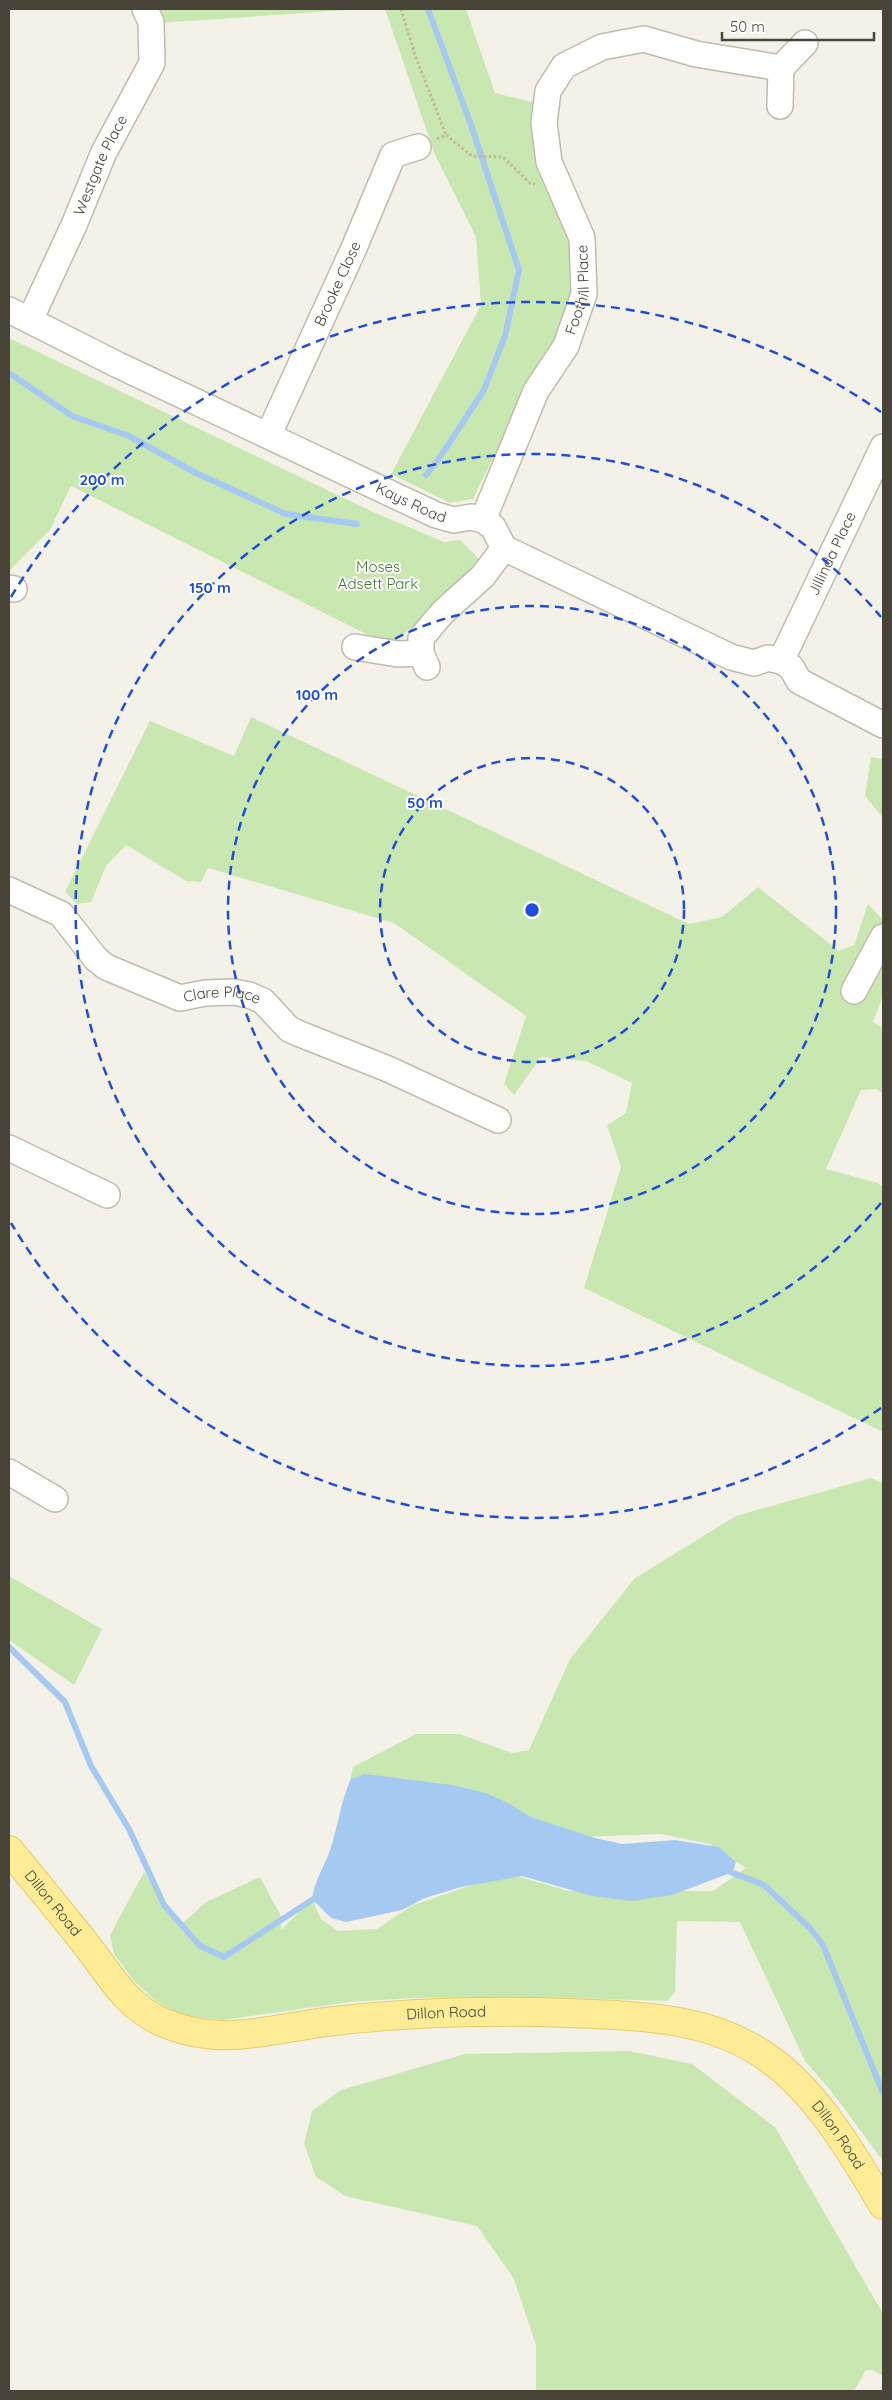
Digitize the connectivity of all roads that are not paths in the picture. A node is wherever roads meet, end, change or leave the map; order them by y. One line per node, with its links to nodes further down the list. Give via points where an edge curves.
1 (145, 9): 6 (street, Westgate Place, via 151,22 152,64 104,152 74,225)
2 (805, 43): 3 (street)
3 (781, 68): 4 (street); 9 (street, Foothill Place, via 696,54 644,39 602,47 564,66 548,91 544,123 549,162 582,238 584,294 566,346 536,391)
4 (780, 106)
5 (418, 147): 7 (street, Brooke Close, via 393,155)
6 (20, 315): 7 (street, Kays Road, via 118,365)
7 (269, 434): 9 (street, Kays Road, via 436,515 454,520 471,517)
8 (883, 447): 12 (street, Jillinda Place)
9 (484, 520): 10 (street, via 493,527)
10 (504, 548): 11 (street, via 483,576 442,612 421,638 424,660); 12 (street, via 730,656 754,663 768,658)
11 (355, 647)
12 (781, 661): 13 (street, via 791,667 799,681)
13 (883, 725)
14 (9, 890): 17 (street, Clare Place, via 61,914 106,967 180,998 205,993 249,995 263,1001 289,1029 388,1069)
15 (883, 937): 16 (street)
16 (854, 991)
17 (498, 1120)
18 (9, 1148): 19 (street)
19 (107, 1195)
20 (9, 1472): 21 (street)
21 (55, 1499)
22 (9, 1850): 23 (main road, Dillon Road, via 125,1996 142,2011 161,2021 194,2033 226,2037 425,2012 500,2010 688,2023 746,2043 788,2075 831,2125)
23 (883, 2205)

